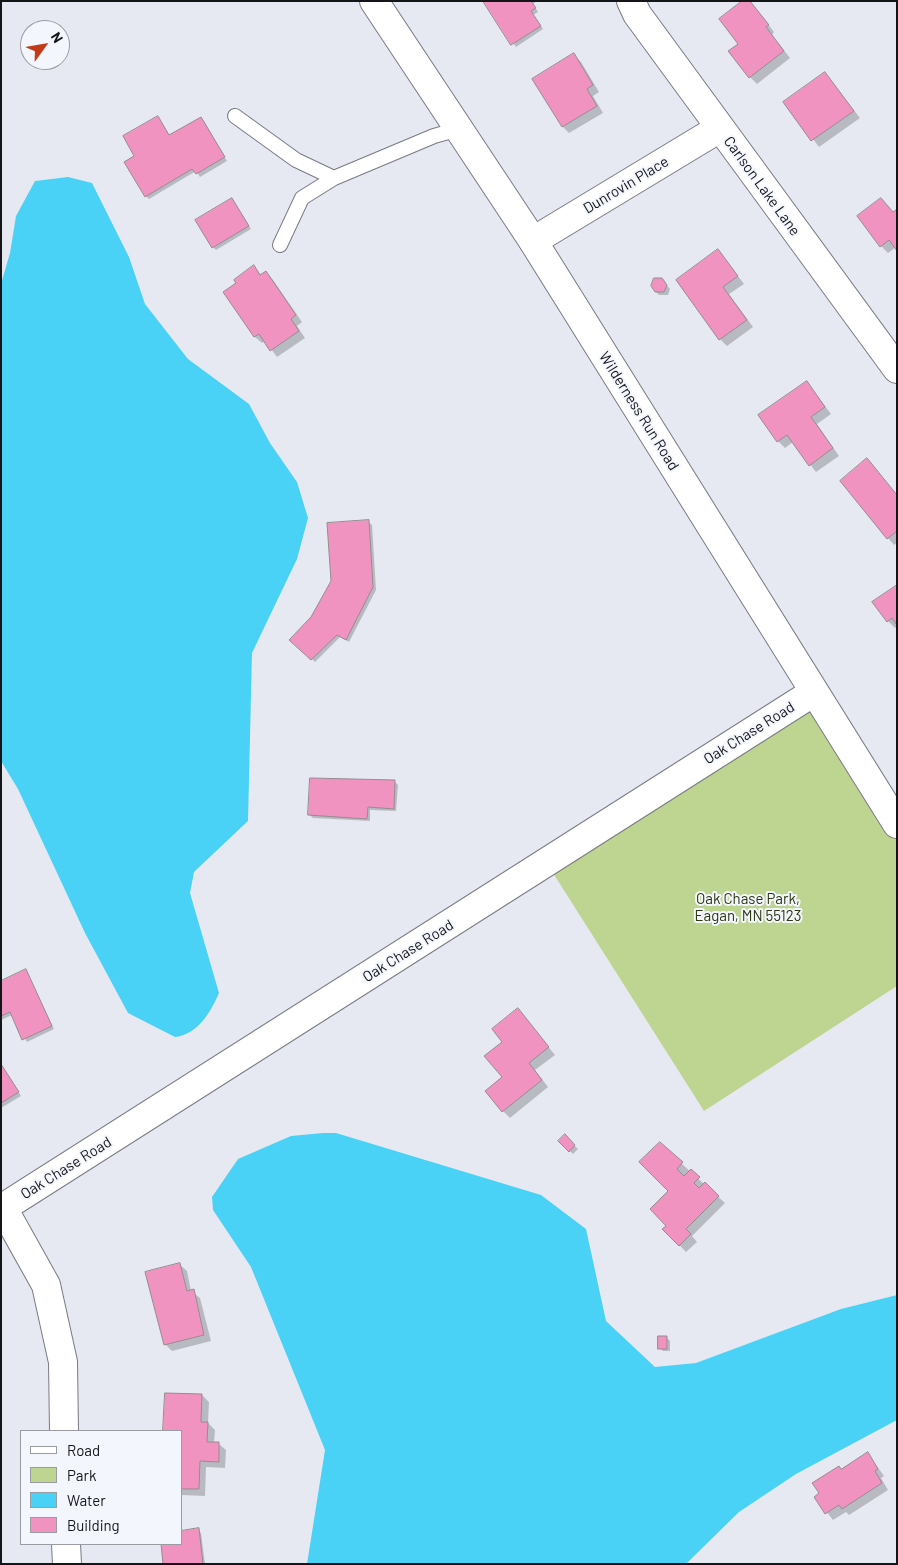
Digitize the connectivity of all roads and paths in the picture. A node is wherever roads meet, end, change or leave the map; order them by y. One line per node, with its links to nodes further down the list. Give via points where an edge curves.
1 (374, 1): 4 (street, Wilderness Run Road)
2 (631, 1): 5 (street, Carlson Lake Lane, via 637,14)
3 (235, 116): 6 (lane, via 296,160)
4 (459, 128): 6 (lane); 7 (street, Wilderness Run Road)
5 (720, 128): 7 (street, Dunrovin Place); 9 (street, Carlson Lake Lane)
6 (334, 178): 8 (lane, via 302,198)
7 (533, 241): 10 (street, Wilderness Run Road)
8 (280, 245)
9 (897, 369)
10 (814, 692): 11 (street, Wilderness Run Road); 12 (street, Oak Chase Road)
11 (897, 824)
12 (2, 1208): 13 (street, via 46,1285 63,1362)
13 (64, 1430)
14 (66, 1545): 15 (street)
15 (67, 1564)

